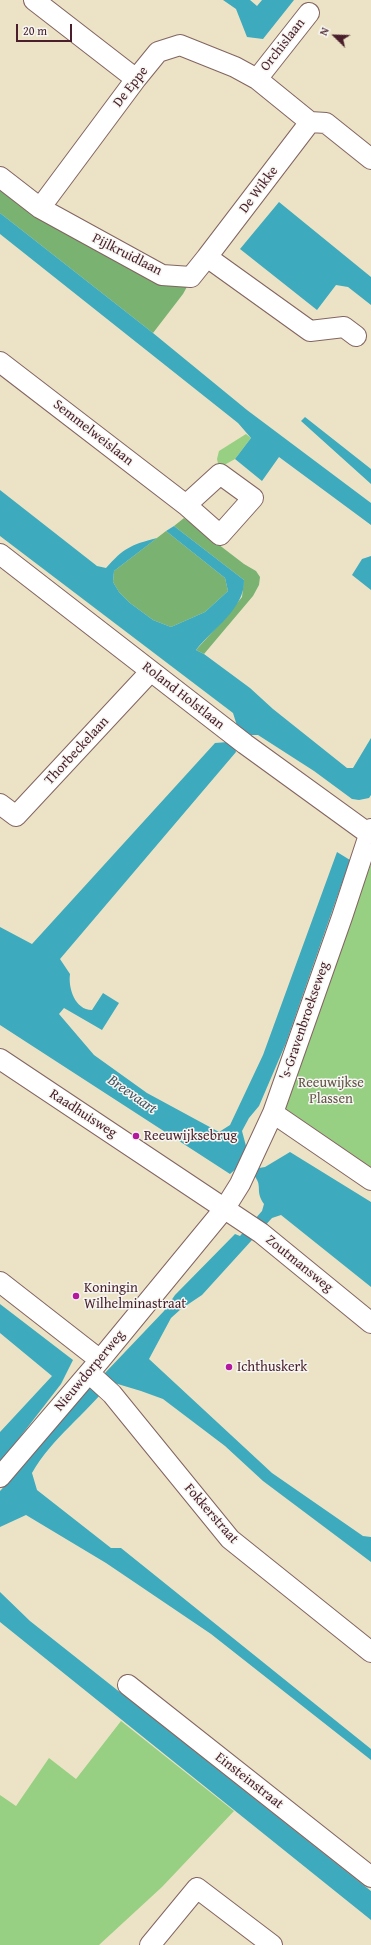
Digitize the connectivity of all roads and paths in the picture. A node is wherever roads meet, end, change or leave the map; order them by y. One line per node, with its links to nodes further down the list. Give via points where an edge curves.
1 (34, 0): 3 (street)
2 (309, 13): 4 (street, Orchislaan)
3 (136, 79): 4 (street, De Eppe, via 158,52 180,46 235,67); 8 (street, De Eppe)
4 (257, 79): 5 (street, Orchislaan)
5 (310, 122): 6 (street, Orchislaan, via 326,123); 9 (street, De Wikke)
6 (371, 159)
7 (0, 177): 8 (street, Pijlkruidlaan)
8 (40, 208): 9 (street, Pijlkruidlaan, via 162,275 191,277)
9 (207, 257): 10 (street, via 310,331 344,327)
10 (356, 336)
11 (0, 362): 12 (street, Semmelweislaan)
12 (186, 505)
13 (0, 554): 14 (street, Roland Holstlaan)
14 (151, 671): 15 (street, Thorbeckelaan, via 16,816); 16 (street, Roland Holstlaan, via 239,739)
15 (0, 804)
16 (370, 831): 18 (street, 's-Gravenbroekseweg)
17 (0, 1059): 20 (street, Raadhuisweg)
18 (272, 1113): 19 (street); 20 (street, 's-Gravenbroekseweg, via 240,1184)
19 (371, 1180)
20 (225, 1208): 22 (street, Zoutmansweg); 23 (street, Nieuwdorperweg)
21 (0, 1282): 23 (street, via 40,1312)
22 (371, 1323)
23 (95, 1370): 24 (street, Nieuwdorperweg); 25 (street, Fokkerstraat, via 230,1539)
24 (0, 1476)
25 (371, 1652)
26 (128, 1685): 27 (street, Einsteinstraat)
27 (371, 1877)
28 (150, 1945): 29 (street, via 197,1888)
29 (272, 1945)

